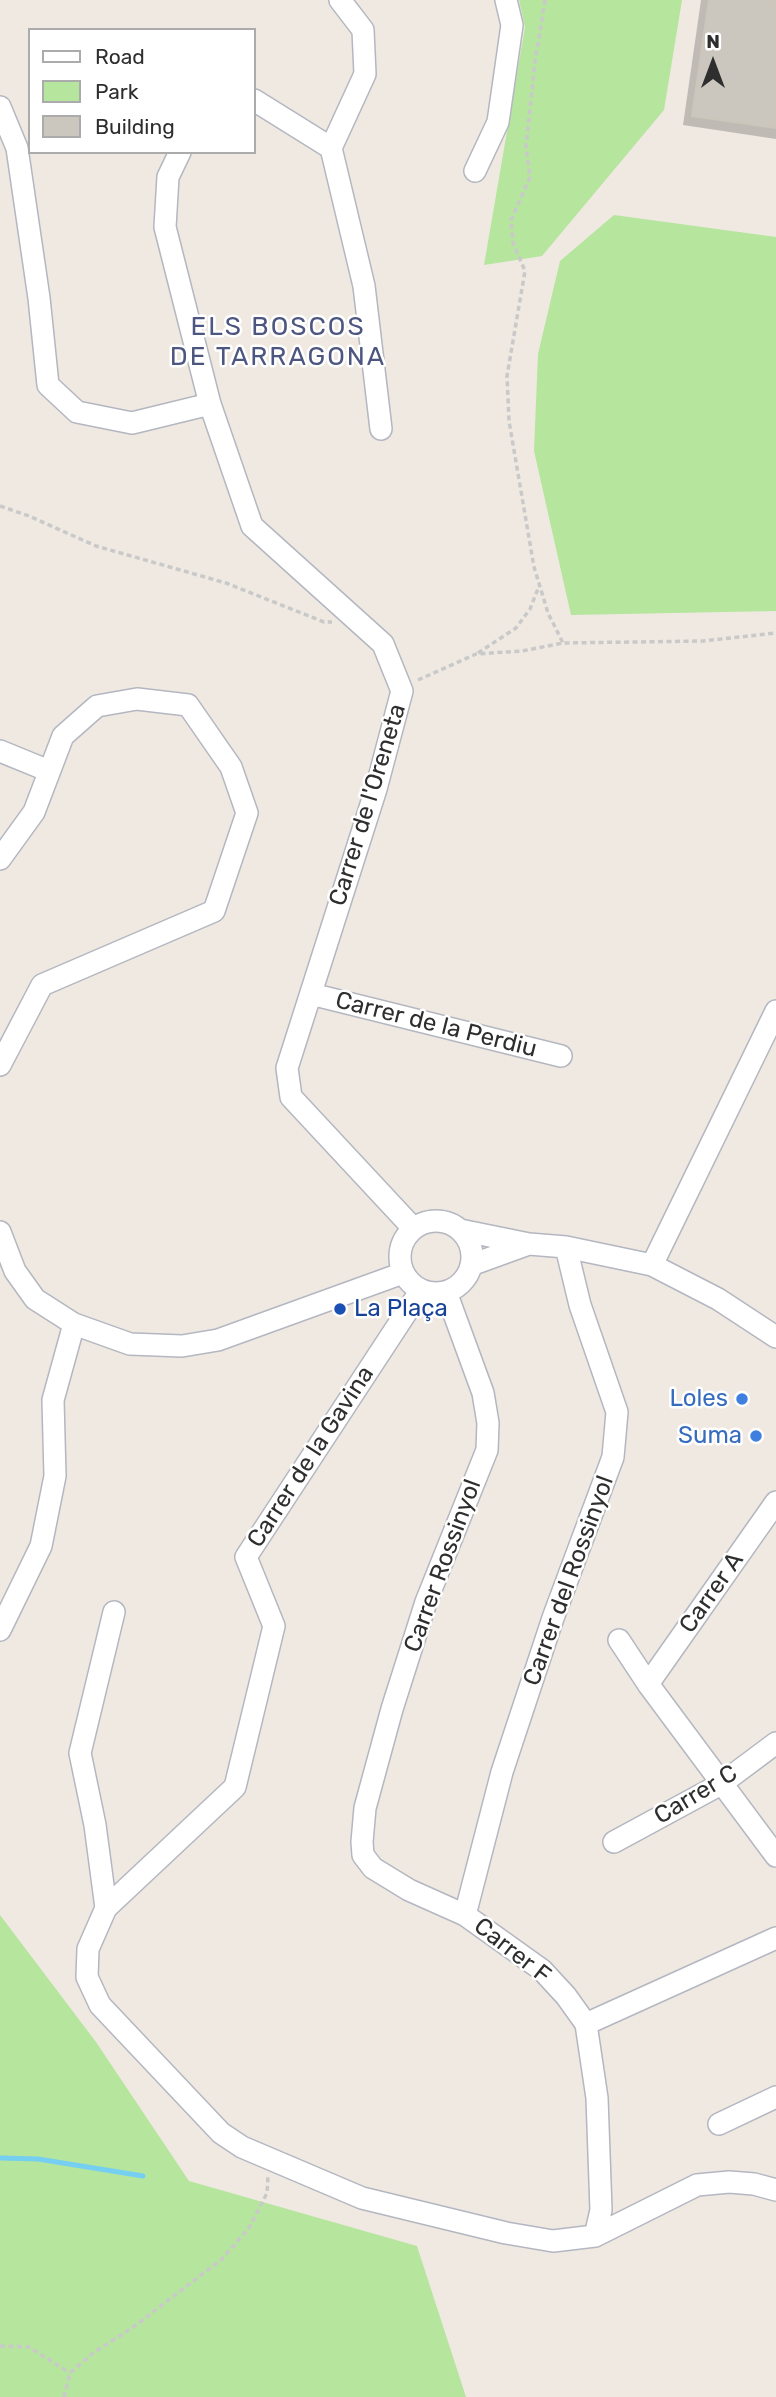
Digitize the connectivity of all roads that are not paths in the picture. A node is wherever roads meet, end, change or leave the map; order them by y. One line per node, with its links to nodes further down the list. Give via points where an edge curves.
1 (340, 0): 5 (street, via 363,30 365,74)
2 (506, 0): 7 (street, via 512,26 498,122)
3 (256, 101): 5 (street)
4 (0, 107): 8 (street, via 17,148 48,385 77,412 132,423)
5 (331, 148): 9 (street, via 364,286)
6 (179, 154): 8 (street, Carrer de l'Oreneta, via 168,177 165,227)
7 (475, 171)
8 (210, 404): 13 (street, Carrer de l'Oreneta, via 252,526 383,643 402,691)
9 (381, 429)
10 (0, 751): 11 (street)
11 (49, 771): 12 (street, via 34,812); 16 (street, via 63,736 97,706 137,699 188,705 231,767 247,813 214,911 42,985)
12 (0, 859)
13 (311, 994): 15 (street, Carrer de la Perdiu); 17 (street, Carrer de l'Oreneta, via 287,1068 291,1097)
14 (776, 1011): 23 (street)
15 (561, 1056)
16 (0, 1065)
17 (413, 1228): 18 (street, via 437,1221); 24 (street, via 400,1250)
18 (460, 1230): 20 (street); 22 (street, via 472,1253)
19 (2, 1242): 27 (street, via 15,1271 35,1298)
20 (529, 1244): 21 (street); 22 (street)
21 (566, 1247): 23 (street); 40 (street, Carrer del Rossinyol, via 580,1306 617,1412 613,1457 502,1772)
22 (471, 1265): 26 (street, via 466,1277)
23 (652, 1265): 28 (street, via 718,1299)
24 (403, 1273): 25 (street); 27 (street, via 218,1340 182,1346 130,1344)
25 (421, 1290): 26 (street); 39 (street, Carrer de la Gavina, via 246,1557 274,1626 235,1787)
26 (446, 1292): 36 (street, Carrer Rossinyol, via 483,1393 486,1450 392,1709 365,1808)
27 (74, 1324): 31 (street, via 54,1400 55,1476 41,1546)
28 (776, 1338)
29 (776, 1502): 33 (street, Carrer A)
30 (114, 1612): 39 (street, via 80,1753)
31 (0, 1630)
32 (619, 1640): 33 (street)
33 (648, 1684): 35 (street)
34 (776, 1743): 35 (street, Carrer C)
35 (721, 1784): 37 (street, Carrer C); 38 (street)
36 (362, 1842): 40 (street, Carrer F, via 363,1855 373,1868)
37 (614, 1842)
38 (776, 1856)
39 (106, 1908): 46 (street, Carrer de la Gavina, via 88,1949 87,1977 100,2005 221,2133 243,2147 362,2198 553,2241)
40 (466, 1915): 42 (street, Carrer F, via 542,1970)
41 (776, 1938): 42 (street)
42 (586, 2024): 46 (street, Carrer F, via 597,2098 601,2210)
43 (776, 2096): 44 (street)
44 (719, 2124)
45 (776, 2190): 46 (street, Carrer de la Gavina, via 741,2183 697,2185)
46 (595, 2236)

